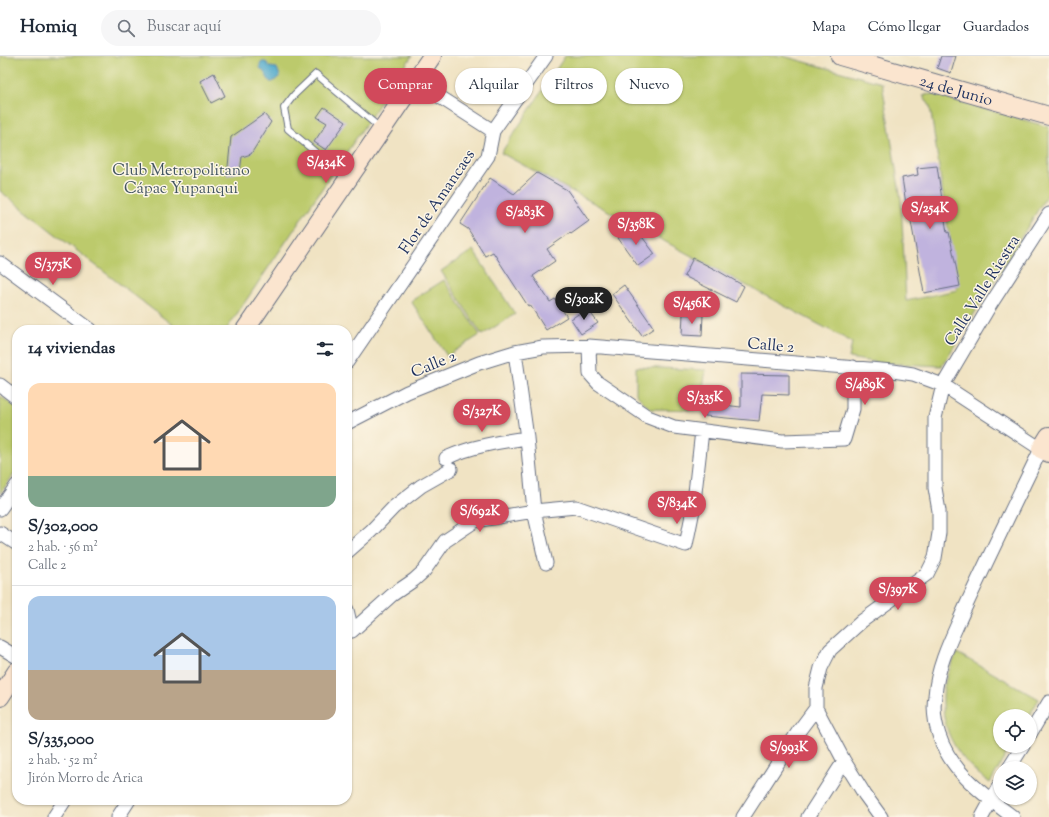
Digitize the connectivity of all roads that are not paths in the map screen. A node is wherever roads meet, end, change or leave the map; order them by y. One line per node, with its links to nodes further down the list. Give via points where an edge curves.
1 (432, 56): 4 (street)
2 (546, 56): 9 (street, Flor de Amancaes)
3 (841, 56): 7 (street, 24 de Junio)
4 (424, 68)
5 (447, 102): 9 (street)
6 (399, 104): 8 (street)
7 (1049, 116)
8 (382, 129): 10 (street); 10 (lane, via 316,74 284,108 288,129)
9 (493, 131): 17 (street, Flor de Amancaes, via 488,156)
10 (348, 179): 14 (street)
11 (1049, 214): 20 (street, Calle Valle Riestra)
12 (0, 263): 13 (street)
13 (83, 325)
14 (248, 325)
15 (589, 346): 16 (street, Calle 2, via 543,347); 18 (street, Calle 2); 23 (street, via 590,374 598,383 648,416 674,427)
16 (515, 352): 22 (street, Calle 2, via 479,363 406,392); 24 (street)
17 (352, 355)
18 (853, 367): 20 (street, Calle 2, via 914,374); 23 (street, via 853,410 844,439 782,441)
19 (0, 385): 21 (street)
20 (943, 385): 25 (street, Calle 2); 39 (street, Calle Valle Riestra, via 935,418 935,488 939,525 935,558 927,574 862,621 830,650 821,668 816,688)
21 (12, 394)
22 (352, 420)
23 (702, 431): 28 (street, via 693,510 686,545 576,507)
24 (527, 438): 28 (street); 31 (street, via 473,447 394,507)
25 (1046, 446): 43 (street, via 986,562 947,650 934,696 939,736 949,755 961,772)
26 (12, 492): 27 (street)
27 (0, 509)
28 (534, 511): 32 (street); 33 (street, via 475,521 457,532 445,541 424,571 392,594)
29 (0, 533): 30 (street)
30 (12, 541)
31 (352, 548)
32 (546, 563)
33 (352, 631)
34 (0, 647): 35 (street)
35 (12, 654)
36 (12, 679): 37 (street)
37 (0, 698)
38 (1049, 702): 40 (street)
39 (816, 708): 41 (street); 48 (street)
40 (1044, 724)
41 (844, 761): 49 (street); 50 (street)
42 (993, 796): 43 (street)
43 (991, 800): 51 (street); 52 (street)
44 (62, 805): 46 (street)
45 (126, 805): 47 (street)
46 (54, 817)
47 (118, 817)
48 (744, 817)
49 (808, 817)
50 (881, 817)
51 (982, 817)
52 (1013, 817)

